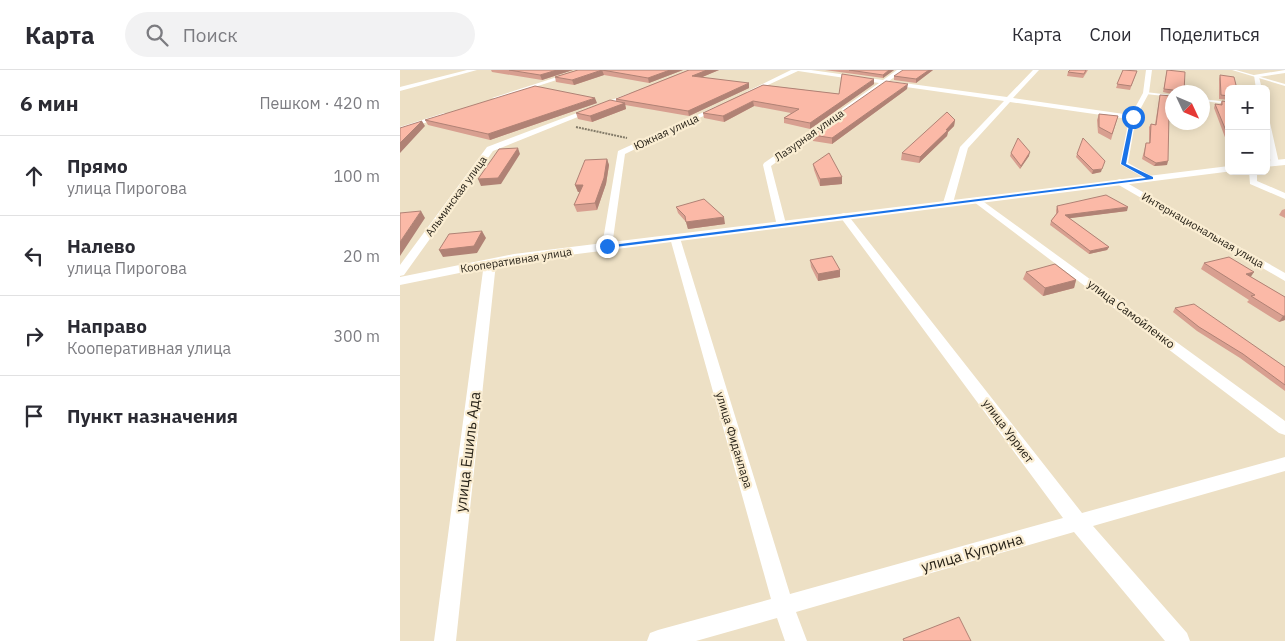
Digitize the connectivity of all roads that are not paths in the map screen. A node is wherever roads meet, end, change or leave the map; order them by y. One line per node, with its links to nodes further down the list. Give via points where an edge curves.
1 (474, 70): 13 (street)
2 (585, 70): 20 (street)
3 (797, 70): 10 (street); 16 (street)
4 (901, 70): 10 (street, Лазурная улица)
5 (1036, 70): 18 (street)
6 (1149, 70): 15 (street)
7 (1233, 70): 9 (lane)
8 (1285, 71): 9 (street)
9 (1256, 76): 11 (street); 12 (lane)
10 (884, 82): 18 (street); 36 (street, Лазурная улица, via 767,164)
11 (1257, 85)
12 (1285, 85)
13 (400, 89)
14 (640, 91): 40 (street, Альминская улица, via 490,150)
15 (1146, 93): 17 (lane); 24 (street)
16 (743, 95)
17 (1165, 95)
18 (1008, 100): 24 (street); 34 (street, via 964,147)
19 (1210, 101): 21 (lane)
20 (485, 102)
21 (1225, 103)
22 (725, 104): 38 (street, Южная улица, via 621,153)
23 (451, 112): 25 (street)
24 (1133, 117): 30 (street, via 1124,164)
25 (400, 128)
26 (1268, 130): 27 (street)
27 (1276, 163)
28 (1225, 169): 30 (street, Кооперативная улица)
29 (1253, 175): 32 (street, via 1253,182)
30 (1151, 178): 31 (street, Кооперативная улица)
31 (1120, 182): 33 (street, Кооперативная улица); 41 (street, Интернациональная улица)
32 (1285, 196)
33 (977, 200): 34 (street, Кооперативная улица); 43 (street, улица Самойленко)
34 (948, 203): 35 (street, Кооперативная улица)
35 (844, 216): 36 (street, Кооперативная улица); 45 (street, улица Урриет)
36 (781, 224): 37 (street, Кооперативная улица)
37 (674, 238): 38 (street, Кооперативная улица); 46 (street, улица Фиданлара)
38 (607, 246): 39 (street, Кооперативная улица)
39 (490, 263): 42 (street, Кооперативная улица); 47 (street, улица Ешиль Ада)
40 (400, 273)
41 (1285, 278)
42 (400, 281)
43 (1285, 429)
44 (1285, 464): 45 (street, улица Куприна)
45 (1078, 523): 46 (street, улица Куприна); 50 (street, улица Урриет)
46 (784, 607): 48 (street, улица Куприна); 49 (street, улица Фиданлара)
47 (445, 641)
48 (658, 641)
49 (796, 641)
50 (1179, 641)

